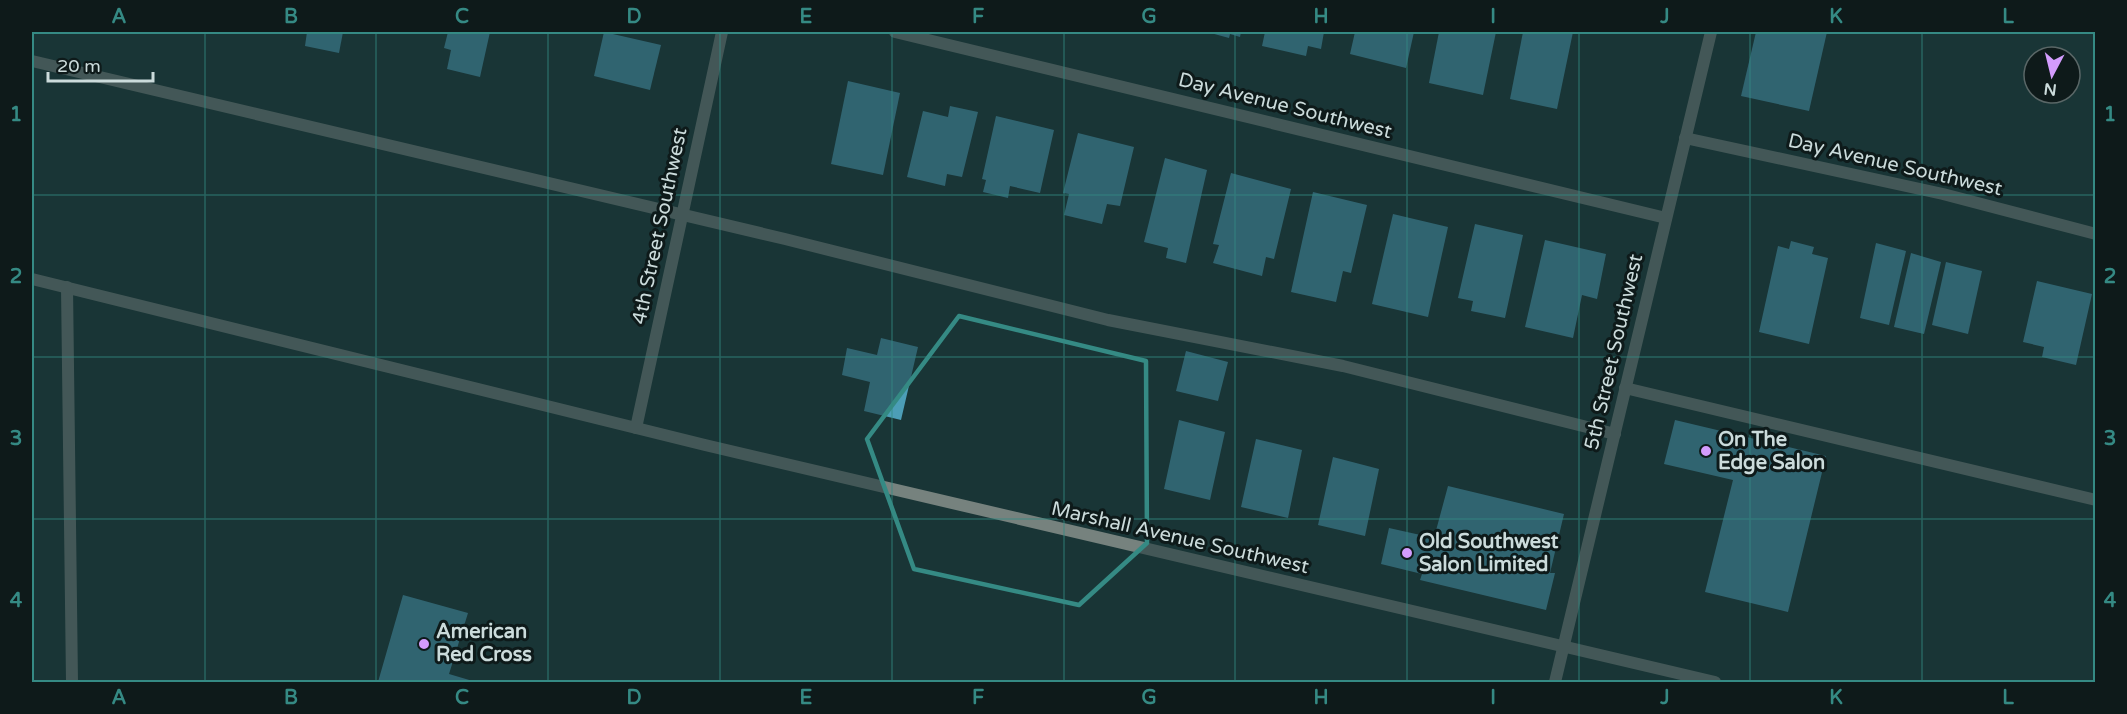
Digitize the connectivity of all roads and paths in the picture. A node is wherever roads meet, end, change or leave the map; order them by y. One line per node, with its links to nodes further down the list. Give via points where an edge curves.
1 (722, 32): 6 (street, 4th Street Southwest)
2 (895, 32): 7 (street, Day Avenue Southwest)
3 (1711, 32): 5 (street, 5th Street Southwest)
4 (32, 61): 6 (street)
5 (1685, 138): 7 (street, 5th Street Southwest); 8 (street, Day Avenue Southwest, via 1943,194)
6 (683, 214): 12 (street, 4th Street Southwest); 13 (street, via 1108,320 1343,366)
7 (1666, 218): 11 (street, 5th Street Southwest)
8 (2096, 234)
9 (32, 279): 10 (street, Marshall Avenue Southwest)
10 (67, 287): 12 (street, Marshall Avenue Southwest); 16 (street)
11 (1625, 388): 13 (street, 5th Street Southwest); 14 (street)
12 (636, 428): 15 (street, Marshall Avenue Southwest, via 1252,576)
13 (1615, 434): 15 (street, 5th Street Southwest)
14 (2096, 500)
15 (1564, 646): 17 (street, 5th Street Southwest); 18 (street, Marshall Avenue Southwest)
16 (72, 682)
17 (1555, 682)
18 (1715, 682)

